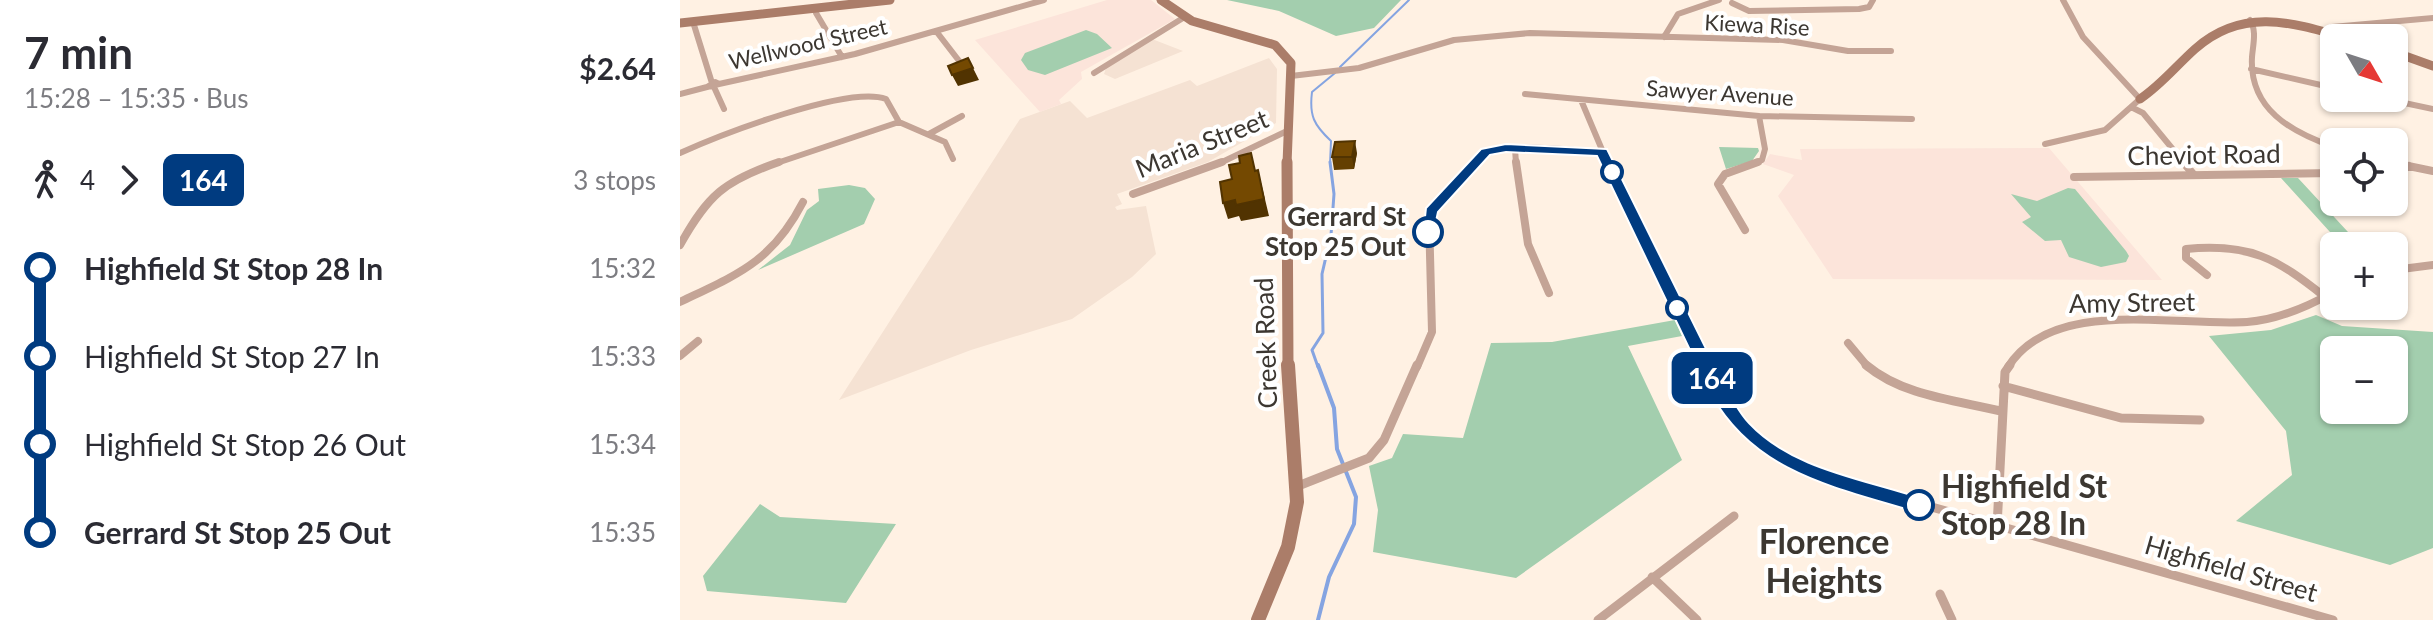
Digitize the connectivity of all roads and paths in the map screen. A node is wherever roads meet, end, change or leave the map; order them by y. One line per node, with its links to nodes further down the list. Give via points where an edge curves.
1 (890, 0): 9 (street)
2 (1044, 0): 17 (street, Wellwood Street)
3 (1161, 0): 10 (street)
4 (1719, 0): 7 (street); 18 (street, via 1679,11)
5 (1873, 0): 7 (street, via 1859,9 1749,11)
6 (2063, 0): 31 (street, via 2071,20)
7 (1734, 1)
8 (807, 4): 9 (street); 13 (street)
9 (817, 7): 20 (street)
10 (1183, 18): 25 (street); 26 (street, via 1278,47 1290,59)
11 (2433, 18): 15 (street)
12 (2250, 20): 16 (street, via 2283,20); 24 (street, via 2255,28); 31 (street, via 2227,25 2210,37 2163,84)
13 (696, 21): 14 (street); 27 (street)
14 (680, 23)
15 (2366, 24)
16 (2320, 30)
17 (936, 31): 20 (street, Wellwood Street); 22 (street)
18 (1664, 37): 19 (street, Kiewa Rise, via 1783,40 1848,51); 26 (street, Kiewa Rise, via 1566,32 1471,37 1349,70)
19 (1891, 51)
20 (842, 57): 27 (street, Wellwood Street)
21 (2408, 57): 23 (street)
22 (963, 66)
23 (2433, 66)
24 (2251, 69): 28 (street); 43 (street, via 2259,97 2274,119)
25 (1094, 73)
26 (1291, 76): 41 (street, Creek Road)
27 (713, 85): 29 (street, Wellwood Street); 35 (street)
28 (2320, 85)
29 (680, 94)
30 (1525, 94): 32 (street, Sawyer Avenue)
31 (2140, 99): 34 (street)
32 (1581, 100): 38 (street, Sawyer Avenue); 46 (street, Highfield Street)
33 (2408, 104): 36 (street)
34 (2131, 107): 44 (street, via 2105,130); 52 (street, via 2143,113)
35 (724, 109)
36 (2433, 109)
37 (962, 116): 42 (street)
38 (1759, 116): 39 (street, Sawyer Avenue); 56 (street, via 1762,160 1725,174 1718,184)
39 (1912, 119)
40 (899, 122): 42 (street); 47 (street, via 883,97 864,94); 58 (street, via 780,162 725,188 700,210)
41 (1287, 131): 54 (street, Maria Street, via 1217,164); 73 (street, Creek Road, via 1287,356)
42 (929, 134): 48 (street, via 948,145)
43 (2320, 142)
44 (2045, 144)
45 (1515, 148): 46 (street); 64 (street, via 1536,273); 73 (street, via 1482,154 1431,211 1429,343 1384,440 1363,462)
46 (1602, 152): 75 (street, Highfield Street, via 1721,396 1750,435 1819,475)
47 (680, 153)
48 (953, 159)
49 (2409, 166): 50 (street)
50 (2433, 171)
51 (2320, 173): 52 (street, Cheviot Road)
52 (2194, 175): 53 (street, Cheviot Road)
53 (2074, 177)
54 (1133, 194)
55 (803, 202): 66 (street, via 788,235 764,259)
56 (1745, 230)
57 (2179, 242): 59 (street)
58 (680, 245)
59 (2186, 249): 62 (street, via 2186,258); 63 (street, via 2259,251)
60 (2433, 265): 61 (street)
61 (2408, 268)
62 (2207, 275)
63 (2320, 288)
64 (1549, 293)
65 (2320, 299): 70 (street, Amy Street, via 2280,317 2248,322 2060,326 2020,345 2008,362)
66 (680, 302)
67 (698, 341): 69 (street)
68 (1848, 343): 71 (street, via 1862,363 1885,379)
69 (680, 356)
70 (2003, 386): 71 (street, Amy Street); 72 (street, via 2121,418)
71 (2001, 411): 75 (street, Amy Street)
72 (2200, 420)
73 (1298, 486): 78 (street, Creek Road, via 1291,537)
74 (1734, 516): 76 (street)
75 (1997, 527): 82 (street, Highfield Street)
76 (1652, 577): 79 (street); 80 (street)
77 (1940, 594): 81 (street)
78 (1258, 620)
79 (1598, 620)
80 (1697, 620)
81 (1952, 620)
82 (2333, 620)

